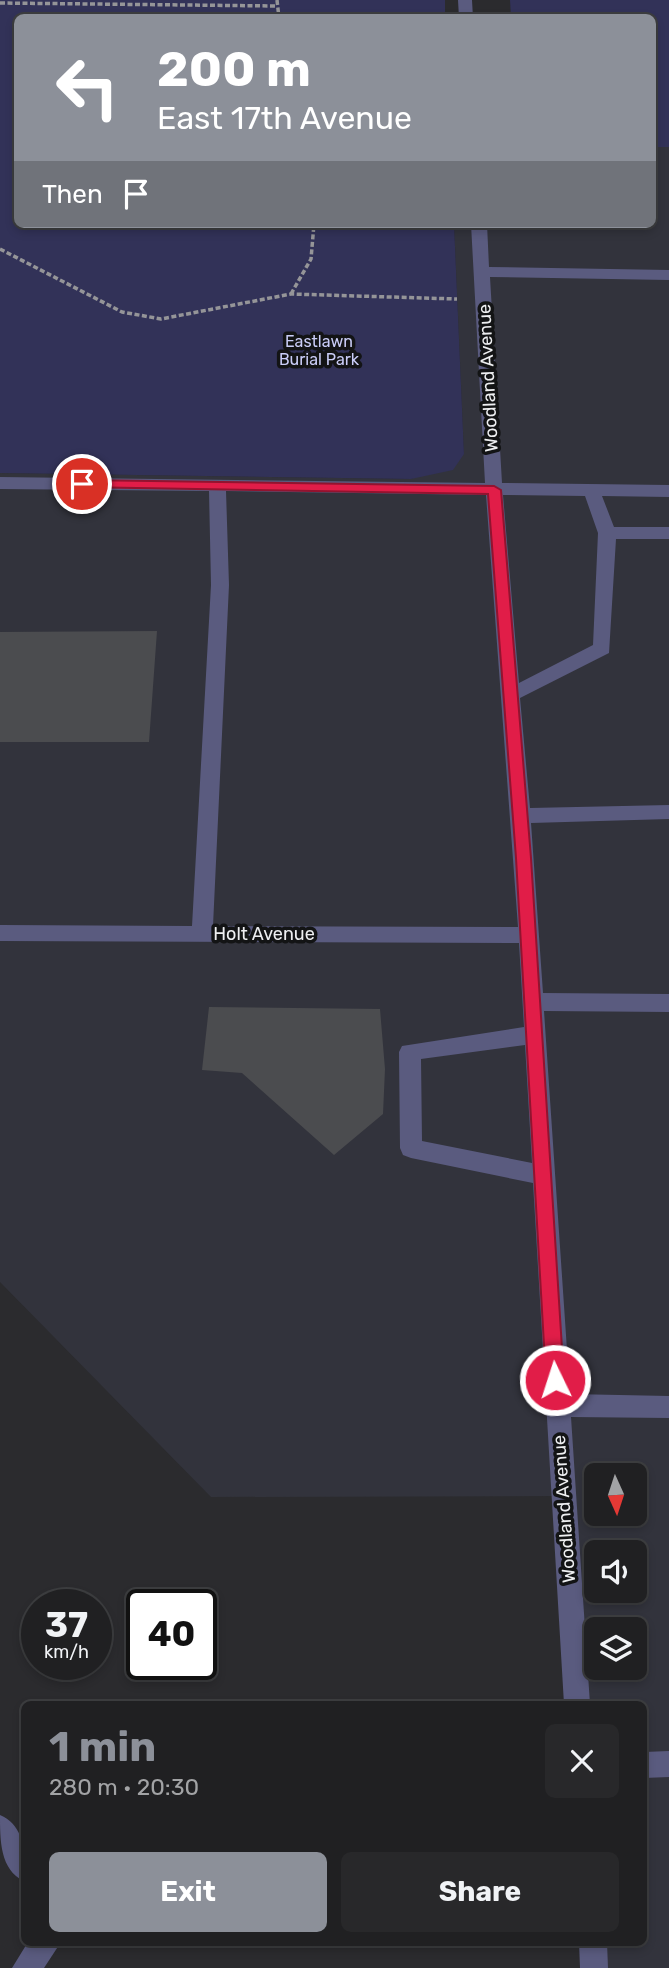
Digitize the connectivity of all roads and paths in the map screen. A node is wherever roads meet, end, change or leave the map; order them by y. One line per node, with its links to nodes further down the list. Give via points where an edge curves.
1 (277, 0): 3 (path)
2 (0, 3): 3 (path)
3 (277, 6): 4 (path)
4 (278, 14)
5 (314, 228): 10 (path, via 311,259)
6 (479, 228): 8 (street, Woodland Avenue)
7 (0, 249): 10 (path, via 121,312 161,318)
8 (482, 272): 9 (street); 11 (street, Woodland Avenue)
9 (669, 275)
10 (291, 294): 11 (path)
11 (483, 300): 14 (street, Woodland Avenue)
12 (0, 483): 13 (street)
13 (217, 486): 14 (street); 23 (street, via 220,586)
14 (494, 490): 15 (street); 19 (street, Woodland Avenue)
15 (593, 491): 16 (street); 17 (street)
16 (669, 491)
17 (607, 533): 18 (street); 19 (street, via 602,648)
18 (669, 533)
19 (511, 695): 21 (street, Woodland Avenue)
20 (669, 812): 21 (street)
21 (520, 816): 24 (street, Woodland Avenue)
22 (0, 933): 23 (street, Holt Avenue)
23 (202, 934): 24 (street, Holt Avenue)
24 (528, 935): 25 (street, Woodland Avenue)
25 (532, 1002): 26 (street); 27 (street, Woodland Avenue)
26 (669, 1003)
27 (533, 1035): 28 (street, Woodland Avenue); 28 (street, via 410,1052 411,1148)
28 (542, 1175): 29 (street, Woodland Avenue)
29 (557, 1405): 30 (street); 31 (street, Woodland Avenue)
30 (669, 1407)
31 (577, 1701)
32 (669, 1764): 33 (street)
33 (647, 1765)
34 (0, 1829): 35 (street)
35 (21, 1862)
36 (44, 1946): 38 (street)
37 (593, 1946): 39 (street)
38 (26, 1968)
39 (594, 1968)

